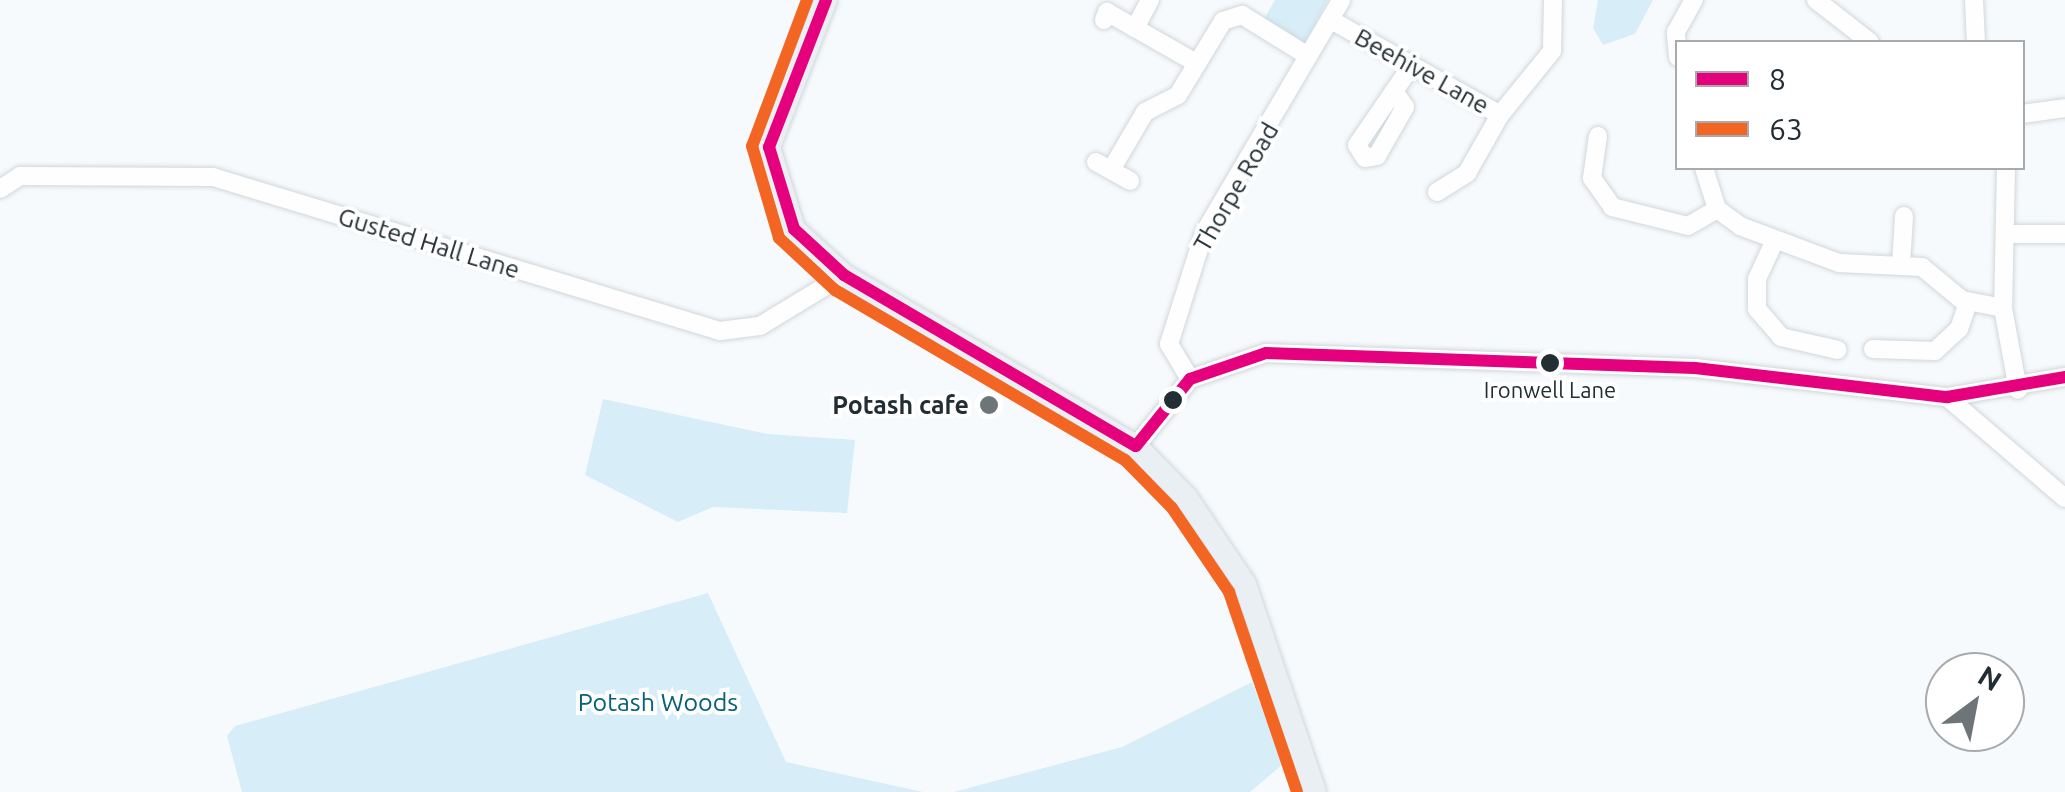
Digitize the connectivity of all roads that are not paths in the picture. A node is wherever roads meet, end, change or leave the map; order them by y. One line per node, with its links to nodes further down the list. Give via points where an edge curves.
1 (826, 0): 34 (main road, via 769,146 794,229)
2 (1150, 0): 11 (street)
3 (1341, 0): 10 (street, Thorpe Road)
4 (1553, 0): 21 (street, Beehive Lane, via 1552,51)
5 (1694, 0): 12 (street)
6 (1816, 0): 13 (street)
7 (1974, 0): 14 (street)
8 (1227, 8): 15 (street); 16 (street)
9 (1104, 20): 11 (street, via 1107,12)
10 (1331, 20): 15 (street, Thorpe Road); 17 (street, Beehive Lane)
11 (1136, 28): 16 (street)
12 (1677, 40)
13 (1867, 40)
14 (1976, 40)
15 (1308, 56): 40 (street, Thorpe Road, via 1204,233 1168,344)
16 (1196, 63): 25 (street, via 1174,98 1138,120 1104,166)
17 (1412, 65): 18 (street); 21 (street, Beehive Lane)
18 (1398, 96)
19 (2065, 108): 20 (street)
20 (2025, 114)
21 (1500, 115): 27 (street, via 1467,172)
22 (1598, 136): 28 (street, via 1594,203 1674,225)
23 (1705, 170): 28 (street)
24 (2006, 170): 30 (street)
25 (1130, 181)
26 (0, 190): 34 (street, Gusted Hall Lane, via 20,176 213,177 720,331 760,326)
27 (1437, 192)
28 (1717, 210): 32 (street)
29 (1904, 216): 33 (street)
30 (2011, 234): 31 (street); 36 (street)
31 (2065, 234)
32 (1775, 240): 33 (street, via 1839,263); 38 (street, via 1757,279 1757,309 1781,337)
33 (1901, 264): 35 (street, via 1922,267)
34 (844, 275): 45 (main road)
35 (1968, 302): 36 (street); 37 (street, via 1959,330 1936,351)
36 (2003, 308): 41 (street)
37 (1873, 349)
38 (1838, 350)
39 (2065, 377): 41 (street)
40 (1190, 378): 43 (street, via 1240,356 1284,354 1695,368); 45 (street)
41 (2018, 390): 42 (street)
42 (1985, 395): 43 (street); 44 (street)
43 (1947, 397): 44 (street)
44 (1977, 422): 46 (street)
45 (1136, 446): 47 (main road, via 1230,555)
46 (2065, 498)
47 (1315, 792)

